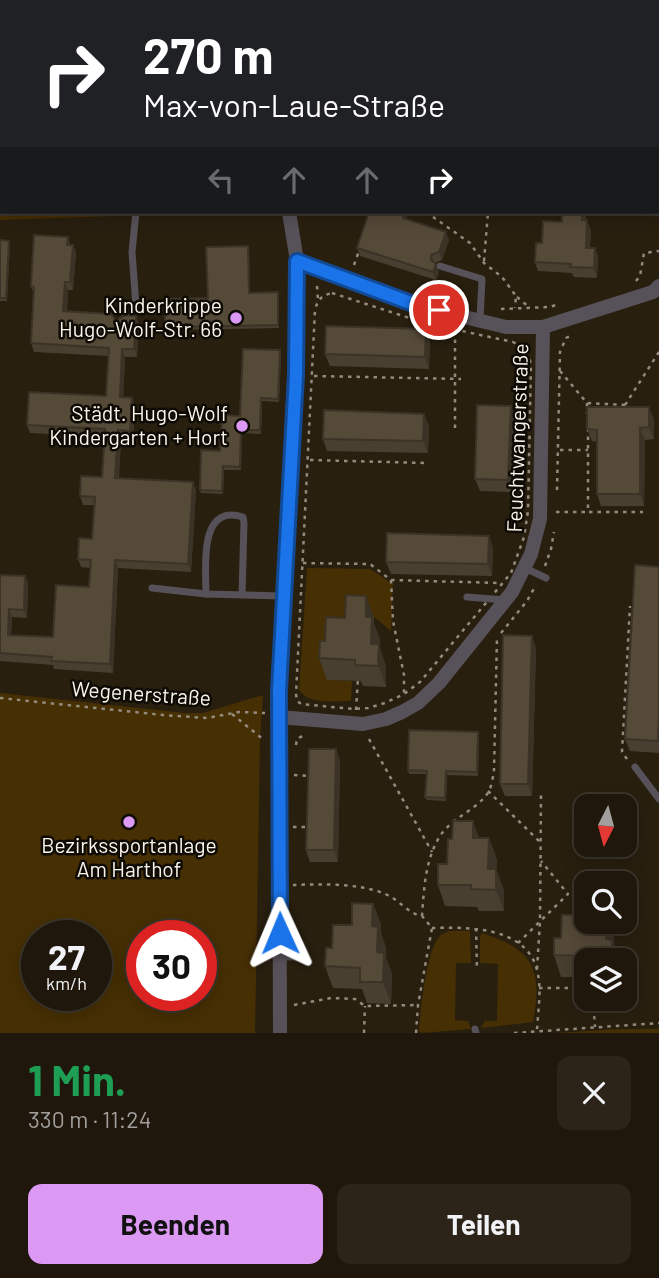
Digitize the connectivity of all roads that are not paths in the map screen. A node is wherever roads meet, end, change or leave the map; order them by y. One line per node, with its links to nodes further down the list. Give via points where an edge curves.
1 (136, 214): 7 (lane, via 132,253 136,306)
2 (289, 214): 3 (street)
3 (297, 261): 6 (street, via 419,306); 14 (street)
4 (440, 266): 6 (lane, via 482,279)
5 (659, 286): 8 (street, via 653,292)
6 (480, 320): 8 (street, via 506,327)
7 (120, 323)
8 (543, 327): 9 (street, Feuchtwangerstraße, via 540,519)
9 (526, 568): 10 (lane); 16 (street, Feuchtwangerstraße)
10 (544, 577)
11 (152, 588): 12 (lane)
12 (206, 594): 13 (lane); 13 (lane, via 206,545 211,528 223,516 233,514 243,517 244,523)
13 (242, 595): 14 (lane)
14 (284, 596): 17 (street)
15 (467, 597): 16 (lane)
16 (498, 599): 17 (street, Feuchtwangerstraße, via 439,683 418,703 386,719)
17 (279, 717): 20 (street)
18 (635, 767): 19 (lane)
19 (659, 799)
20 (281, 957): 21 (lane); 22 (street)
21 (298, 957)
22 (280, 1033)

